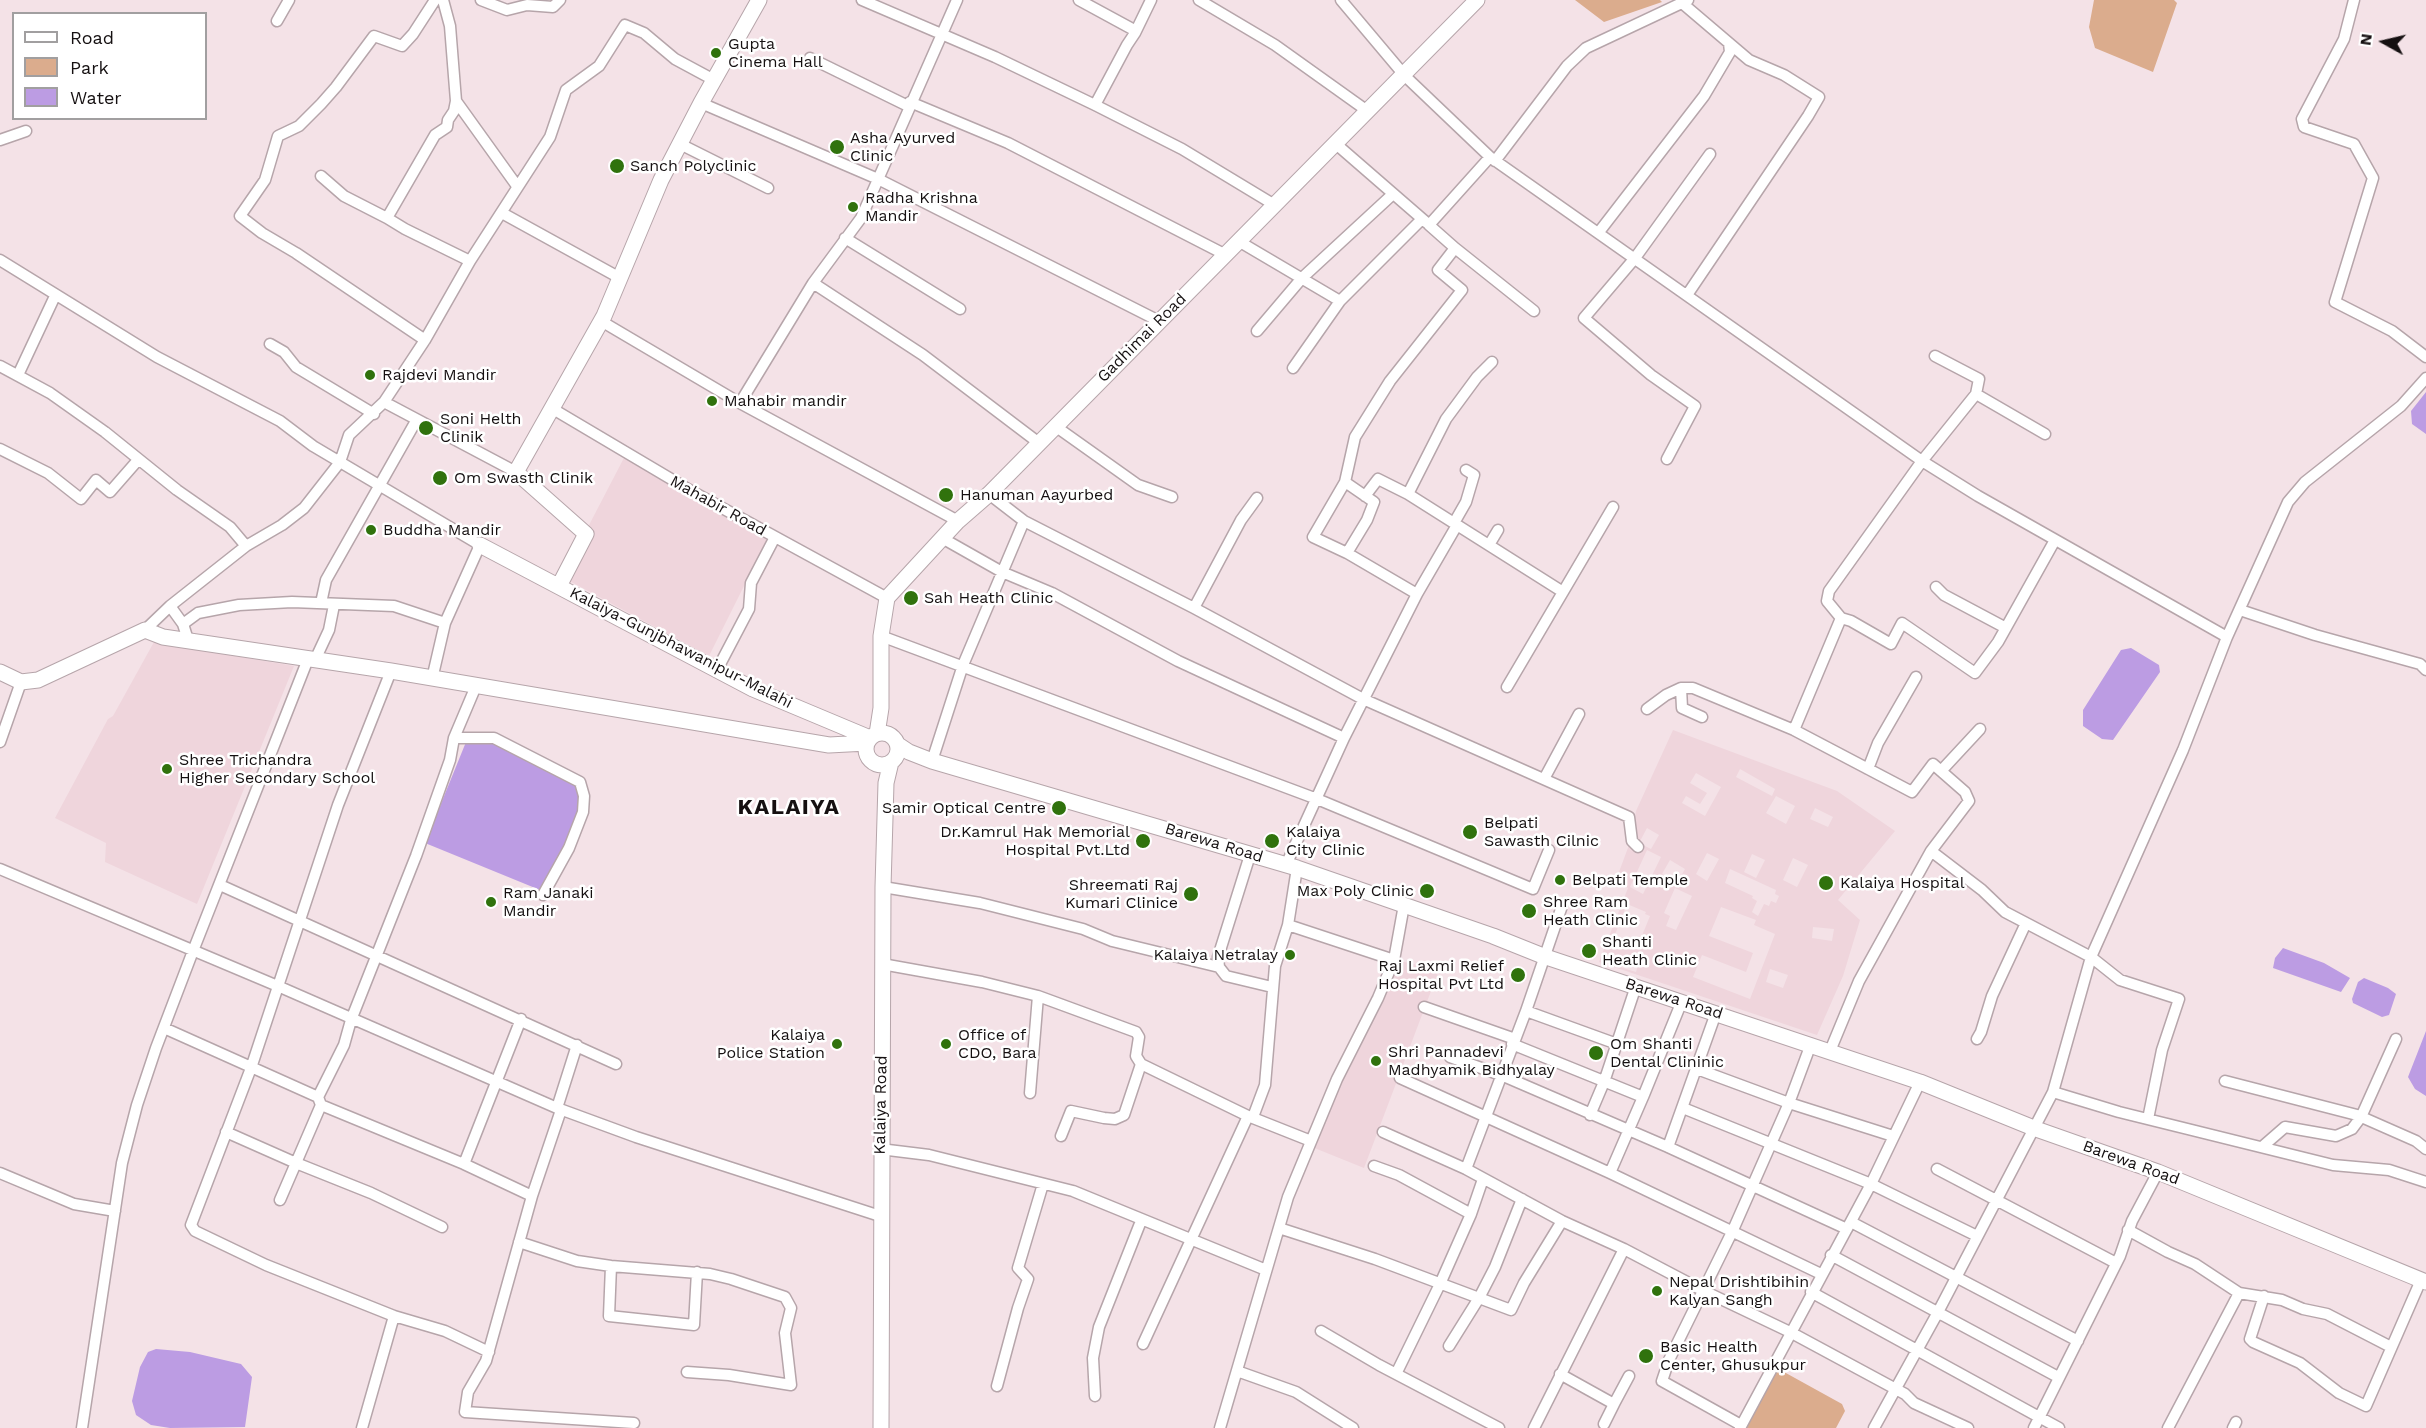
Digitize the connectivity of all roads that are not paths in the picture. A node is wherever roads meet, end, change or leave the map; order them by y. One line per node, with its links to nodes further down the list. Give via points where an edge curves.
1 (290, 0): 16 (street)
2 (435, 0): 62 (street, via 402,46 374,36 321,104 299,126 278,136 265,180 240,216)
3 (443, 0): 23 (street, via 450,26)
4 (481, 0): 5 (street, via 507,10 527,5 553,7)
5 (560, 0)
6 (759, 0): 22 (main road)
7 (862, 0): 18 (street)
8 (957, 0): 18 (street)
9 (1079, 0): 17 (street)
10 (1151, 0): 17 (street)
11 (1199, 0): 27 (street, via 1275,45)
12 (1341, 0): 21 (street)
13 (1477, 0): 21 (main road, Gadhimai Road)
14 (2354, 0): 65 (street, via 2344,39 2302,119 2304,127 2354,144 2373,178 2335,302 2392,331)
15 (1685, 2): 19 (street); 33 (street, via 1586,48 1567,66)
16 (277, 21)
17 (1136, 31): 26 (street)
18 (941, 33): 25 (street); 26 (street)
19 (1729, 43): 43 (street, via 1730,52 1704,96); 54 (street, via 1749,60 1784,75 1819,98)
20 (810, 58): 25 (street)
21 (1404, 76): 27 (main road, Gadhimai Road); 33 (street)
22 (714, 80): 24 (main road); 36 (street, via 675,59 644,33 624,25 599,66 566,90 550,137)
23 (456, 101): 36 (street); 41 (street, via 447,127 435,135)
24 (701, 103): 30 (main road); 35 (street)
25 (909, 104): 35 (street); 47 (street, via 1018,147)
26 (1095, 105): 39 (street, via 1182,149)
27 (1366, 111): 31 (main road, Gadhimai Road)
28 (26, 131): 29 (street)
29 (0, 140)
30 (680, 144): 37 (street); 52 (main road)
31 (1336, 144): 38 (street); 39 (main road, Gadhimai Road)
32 (1710, 154): 48 (street)
33 (1493, 159): 42 (street); 43 (street)
34 (321, 176): 41 (street, via 344,196)
35 (878, 179): 44 (street, via 861,218); 60 (street)
36 (517, 186): 40 (street)
37 (768, 188)
38 (1393, 194): 42 (street); 51 (street)
39 (1273, 204): 45 (main road, Gadhimai Road)
40 (502, 213): 50 (street); 52 (street)
41 (387, 218): 50 (street)
42 (1426, 222): 46 (street); 56 (street)
43 (1599, 232): 48 (street)
44 (845, 238): 53 (street); 57 (street)
45 (1240, 243): 47 (main road, Gadhimai Road); 51 (street)
46 (1455, 248): 58 (street); 87 (street, via 1438,270 1462,290 1390,381 1355,437)
47 (1226, 255): 60 (main road, Gadhimai Road)
48 (1635, 258): 54 (street); 82 (street, via 1584,318 1651,375 1695,405)
49 (0, 260): 55 (street)
50 (470, 261): 62 (street)
51 (1302, 278): 56 (street); 61 (street)
52 (620, 279): 59 (main road)
53 (813, 283): 73 (street); 79 (street, via 923,354)
54 (1687, 295): 83 (street)
55 (55, 296): 69 (street); 84 (street, via 157,357 280,421)
56 (1340, 301): 68 (street)
57 (960, 309)
58 (1534, 311)
59 (601, 321): 73 (street); 74 (main road)
60 (1159, 321): 77 (main road, Gadhimai Road)
61 (1257, 331)
62 (424, 340): 72 (street)
63 (270, 344): 75 (street, via 284,352 296,367)
64 (1935, 357): 71 (street, via 1979,379)
65 (2426, 357)
66 (1492, 362): 90 (street, via 1446,418)
67 (0, 366): 69 (street)
68 (1293, 368)
69 (18, 375): 81 (street, via 50,393)
70 (2426, 378): 116 (street, via 2400,406 2305,482 2288,502)
71 (1976, 394): 78 (street); 83 (street)
72 (384, 402): 75 (street); 76 (street)
73 (740, 403): 95 (street)
74 (553, 409): 86 (main road); 99 (street, Mahabir Road)
75 (374, 414): 84 (street, via 349,435)
76 (417, 421): 86 (street); 88 (street)
77 (1055, 426): 79 (main road, Gadhimai Road); 91 (street, via 1138,485)
78 (2045, 434)
79 (1040, 443): 89 (main road, Gadhimai Road)
80 (0, 449): 81 (street, via 48,473 81,499 96,480 110,492)
81 (138, 459): 104 (street, via 230,527)
82 (1667, 459)
83 (1922, 461): 101 (street); 117 (street, via 1829,591 1827,601)
84 (340, 462): 88 (street); 104 (street, via 304,508)
85 (1466, 470): 97 (street, via 1474,475)
86 (516, 472): 107 (main road, Kalaiya-Gunjbhawanipur-Malahi, via 586,534)
87 (1345, 482): 92 (street); 105 (street, via 1313,537)
88 (380, 484): 102 (street); 112 (street, via 326,580)
89 (989, 494): 95 (main road, Gadhimai Road); 96 (street)
90 (1408, 494): 92 (street, via 1378,479); 97 (street)
91 (1172, 496)
92 (1365, 496): 105 (street, via 1374,502)
93 (1257, 498): 115 (street)
94 (1613, 507): 109 (street)
95 (958, 521): 100 (main road, Gadhimai Road)
96 (1024, 521): 106 (street); 115 (street)
97 (1456, 524): 103 (street); 110 (street)
98 (1498, 530): 103 (street)
99 (775, 537): 111 (street, Mahabir Road); 127 (street, via 752,583 749,609)
100 (942, 538): 106 (street); 111 (main road, Gadhimai Road)
101 (2055, 540): 120 (street); 123 (street)
102 (480, 545): 107 (main road, Kalaiya-Gunjbhawanipur-Malahi); 118 (street)
103 (1488, 545): 109 (street)
104 (246, 546): 114 (street)
105 (1347, 553): 110 (street)
106 (1002, 572): 126 (street); 144 (street, via 1052,593 1178,661)
107 (559, 586): 127 (main road, Kalaiya-Gunjbhawanipur-Malahi)
108 (1936, 586): 120 (street, via 1944,595)
109 (1563, 592): 135 (street)
110 (1417, 594): 137 (street)
111 (887, 598): 122 (main road)
112 (321, 603): 113 (street); 119 (street, via 239,605 198,613)
113 (334, 605): 118 (street, via 394,606); 125 (street, via 329,630)
114 (170, 606): 119 (street); 121 (street)
115 (1194, 608): 137 (street)
116 (2240, 610): 123 (street); 128 (street, via 2420,664)
117 (1841, 618): 120 (street, via 1891,644 1902,623 1975,673); 142 (street)
118 (445, 623): 132 (street)
119 (183, 624): 124 (street)
120 (2006, 628)
121 (145, 630): 124 (main road); 133 (main road, via 38,680)
122 (881, 636): 126 (street); 146 (main road)
123 (2227, 637): 170 (street, via 2183,750)
124 (188, 640): 125 (main road)
125 (311, 659): 129 (main road); 159 (street)
126 (963, 665): 147 (street); 152 (street)
127 (717, 670): 146 (main road, Kalaiya-Gunjbhawanipur-Malahi)
128 (2426, 670)
129 (391, 671): 132 (main road); 164 (street, via 338,805)
130 (0, 672): 133 (main road)
131 (1916, 677): 149 (street, via 1878,743)
132 (432, 679): 134 (main road)
133 (21, 682): 145 (street)
134 (476, 686): 143 (street); 146 (main road, via 829,745)
135 (1507, 687)
136 (1681, 688): 138 (street); 140 (street, via 1682,708); 142 (street, via 1694,688)
137 (1363, 699): 144 (street); 151 (street)
138 (1647, 709)
139 (1579, 714): 151 (street)
140 (1702, 717)
141 (1980, 729): 150 (street)
142 (1794, 730): 149 (street)
143 (454, 738): 161 (street, via 494,738 580,782 583,812 569,848); 168 (street, via 420,845)
144 (1344, 738): 152 (street)
145 (0, 742)
146 (882, 742): 147 (main road, Barewa Road); 148 (main road); 148 (main road, via 870,760)
147 (932, 761): 156 (main road, Barewa Road)
148 (887, 762): 160 (main road, Kalaiya Road)
149 (1868, 769): 150 (street, via 1912,792 1933,764)
150 (1941, 771): 155 (street, via 1965,792 1969,801)
151 (1544, 778): 153 (street, via 1629,817 1632,841)
152 (1317, 799): 154 (street, via 1533,889); 157 (street)
153 (1638, 847)
154 (1549, 850)
155 (1931, 851): 165 (street, via 2005,912); 191 (street, via 1858,981)
156 (1250, 855): 157 (main road, Barewa Road); 173 (street, via 1218,957)
157 (1292, 867): 162 (main road, Barewa Road); 166 (street)
158 (0, 869): 167 (street)
159 (220, 885): 164 (street); 167 (street)
160 (883, 887): 172 (main road, Kalaiya Road); 173 (street, via 980,903)
161 (543, 895)
162 (1404, 905): 169 (main road, Barewa Road); 171 (street)
163 (1562, 906): 169 (street)
164 (301, 921): 168 (street); 175 (street)
165 (2026, 923): 170 (street); 185 (street)
166 (1288, 925): 171 (street); 176 (street)
167 (193, 951): 175 (street); 184 (street)
168 (376, 955): 182 (street); 183 (street)
169 (1543, 956): 174 (main road, Barewa Road); 180 (street)
170 (2091, 957): 203 (street); 214 (street, via 2120,980 2179,999 2162,1050)
171 (1394, 960): 221 (street)
172 (882, 964): 177 (street); 225 (main road, Kalaiya Road)
173 (1219, 967): 176 (street, via 1226,976)
174 (1636, 986): 178 (main road, Barewa Road); 188 (street)
175 (280, 987): 183 (street); 195 (street)
176 (1272, 987): 212 (street, via 1265,1085)
177 (1038, 996): 194 (street, via 1136,1032); 204 (street)
178 (1682, 1001): 181 (main road, Barewa Road); 205 (street)
179 (1424, 1007): 187 (street)
180 (1526, 1011): 187 (street); 188 (street)
181 (1716, 1013): 189 (main road, Barewa Road); 196 (street)
182 (520, 1019): 190 (street); 199 (street)
183 (351, 1020): 199 (street); 206 (street)
184 (164, 1028): 195 (street); 244 (street, via 122,1163)
185 (1977, 1039)
186 (2396, 1040): 213 (street)
187 (1513, 1042): 197 (street); 201 (street)
188 (1617, 1044): 201 (street)
189 (1811, 1044): 191 (main road, Barewa Road); 207 (street)
190 (577, 1045): 193 (street); 209 (street)
191 (1830, 1051): 202 (main road, Barewa Road)
192 (1450, 1058): 197 (street)
193 (616, 1064)
194 (1140, 1064): 212 (street); 219 (street, via 1124,1115 1104,1119 1071,1111)
195 (251, 1068): 206 (street); 216 (street)
196 (1697, 1069): 207 (street); 208 (street)
197 (1501, 1075): 210 (street); 211 (street)
198 (1400, 1078): 211 (street)
199 (498, 1081): 209 (street); 228 (street)
200 (2225, 1081): 213 (street)
201 (1604, 1082): 205 (street); 210 (street)
202 (1920, 1082): 215 (main road, Barewa Road); 220 (street)
203 (2053, 1092): 214 (street); 215 (street)
204 (1030, 1093)
205 (1643, 1097): 218 (street)
206 (320, 1101): 227 (street); 228 (street)
207 (1789, 1103): 220 (street); 222 (street)
208 (1683, 1108): 222 (street); 223 (street)
209 (559, 1109): 240 (street); 246 (street)
210 (1590, 1115): 218 (street)
211 (1486, 1116): 231 (street); 234 (street)
212 (1251, 1117): 221 (street); 255 (street)
213 (2361, 1117): 224 (street, via 2352,1129 2336,1136 2285,1127); 226 (street)
214 (2148, 1119): 224 (street)
215 (2036, 1129): 232 (main road, Barewa Road); 242 (street)
216 (226, 1132): 227 (street); 273 (street, via 191,1225 195,1232)
217 (1383, 1132): 231 (street)
218 (1629, 1132): 223 (street); 234 (street)
219 (1061, 1136)
220 (1893, 1136): 238 (street)
221 (1311, 1141): 251 (street)
222 (1771, 1142): 238 (street); 239 (street)
223 (1668, 1147): 239 (street)
224 (2262, 1147): 236 (street, via 2333,1165 2389,1170)
225 (880, 1149): 237 (street, via 929,1155); 246 (main road, Kalaiya Road)
226 (2426, 1149)
227 (296, 1163): 243 (street); 250 (street)
228 (464, 1164): 240 (street)
229 (1374, 1166): 245 (street, via 1399,1175)
230 (1937, 1168): 242 (street)
231 (1466, 1169): 235 (street)
232 (2158, 1172): 253 (street); 265 (main road, Barewa Road)
233 (0, 1173): 244 (street, via 74,1204)
234 (1610, 1173): 252 (street)
235 (1483, 1179): 241 (street); 245 (street)
236 (2426, 1182)
237 (1044, 1184): 247 (street, via 1073,1191); 288 (street, via 1018,1268 1028,1279)
238 (1870, 1184): 249 (street); 254 (street)
239 (1751, 1186): 249 (street); 252 (street)
240 (532, 1196): 256 (street)
241 (1522, 1199): 248 (street); 271 (street)
242 (1996, 1199): 254 (street); 259 (street)
243 (280, 1200)
244 (115, 1211): 299 (street)
245 (1471, 1214): 266 (street)
246 (880, 1216): 301 (main road, Kalaiya Road)
247 (1141, 1221): 255 (street); 290 (street, via 1099,1327 1093,1358)
248 (1562, 1221): 257 (street); 271 (street, via 1511,1310)
249 (1849, 1225): 258 (street); 264 (street)
250 (442, 1227)
251 (1279, 1228): 261 (street); 266 (street)
252 (1733, 1230): 263 (street); 267 (street)
253 (2128, 1230): 259 (street); 269 (street, via 2195,1264)
254 (1977, 1236): 264 (street)
255 (1190, 1240): 261 (street); 277 (street)
256 (519, 1242): 260 (street, via 577,1261); 281 (street)
257 (1624, 1249): 267 (street); 285 (street)
258 (1831, 1255): 263 (street); 272 (street)
259 (2116, 1263): 276 (street)
260 (611, 1266): 262 (street); 262 (street, via 609,1316 694,1325)
261 (1266, 1270): 282 (street)
262 (696, 1272): 283 (street, via 785,1297 791,1308 785,1333 791,1385)
263 (1821, 1274): 268 (street)
264 (1956, 1277): 272 (street); 276 (street)
265 (2424, 1281): 279 (street)
266 (1440, 1284): 271 (street); 284 (street)
267 (1704, 1291): 275 (street); 298 (street, via 1662,1381)
268 (1811, 1292): 275 (street); 280 (street)
269 (2239, 1293): 270 (street); 309 (street)
270 (2264, 1296): 279 (street, via 2327,1314); 279 (street, via 2250,1339 2300,1363 2339,1393 2366,1406)
271 (1479, 1298): 278 (street)
272 (1937, 1314): 280 (street); 287 (street)
273 (394, 1316): 281 (street, via 445,1331); 300 (street)
274 (1321, 1331): 284 (street)
275 (1790, 1332): 289 (street); 298 (street)
276 (2078, 1341): 287 (street)
277 (1143, 1344)
278 (1449, 1346)
279 (2391, 1347)
280 (1917, 1350): 289 (street); 292 (street)
281 (489, 1352): 294 (street, via 468,1392 465,1412)
282 (1236, 1371): 296 (street, via 1296,1392); 302 (street)
283 (687, 1372)
284 (1396, 1374): 297 (street)
285 (1560, 1374): 291 (street); 304 (street)
286 (1629, 1376): 291 (street)
287 (2058, 1377): 292 (street)
288 (997, 1386)
289 (1896, 1389): 305 (street); 306 (street, via 1914,1403)
290 (1095, 1396)
291 (1614, 1404): 295 (street)
292 (2040, 1416): 307 (street); 308 (street)
293 (634, 1423): 294 (street)
294 (551, 1424)
295 (1605, 1424)
296 (1340, 1425): 303 (street)
297 (1493, 1426)
298 (1740, 1427)
299 (82, 1428)
300 (362, 1428)
301 (880, 1428)
302 (1220, 1428)
303 (1353, 1428)
304 (1534, 1428)
305 (1874, 1428)
306 (1968, 1428)
307 (2034, 1428)
308 (2059, 1428)
309 (2168, 1428)

